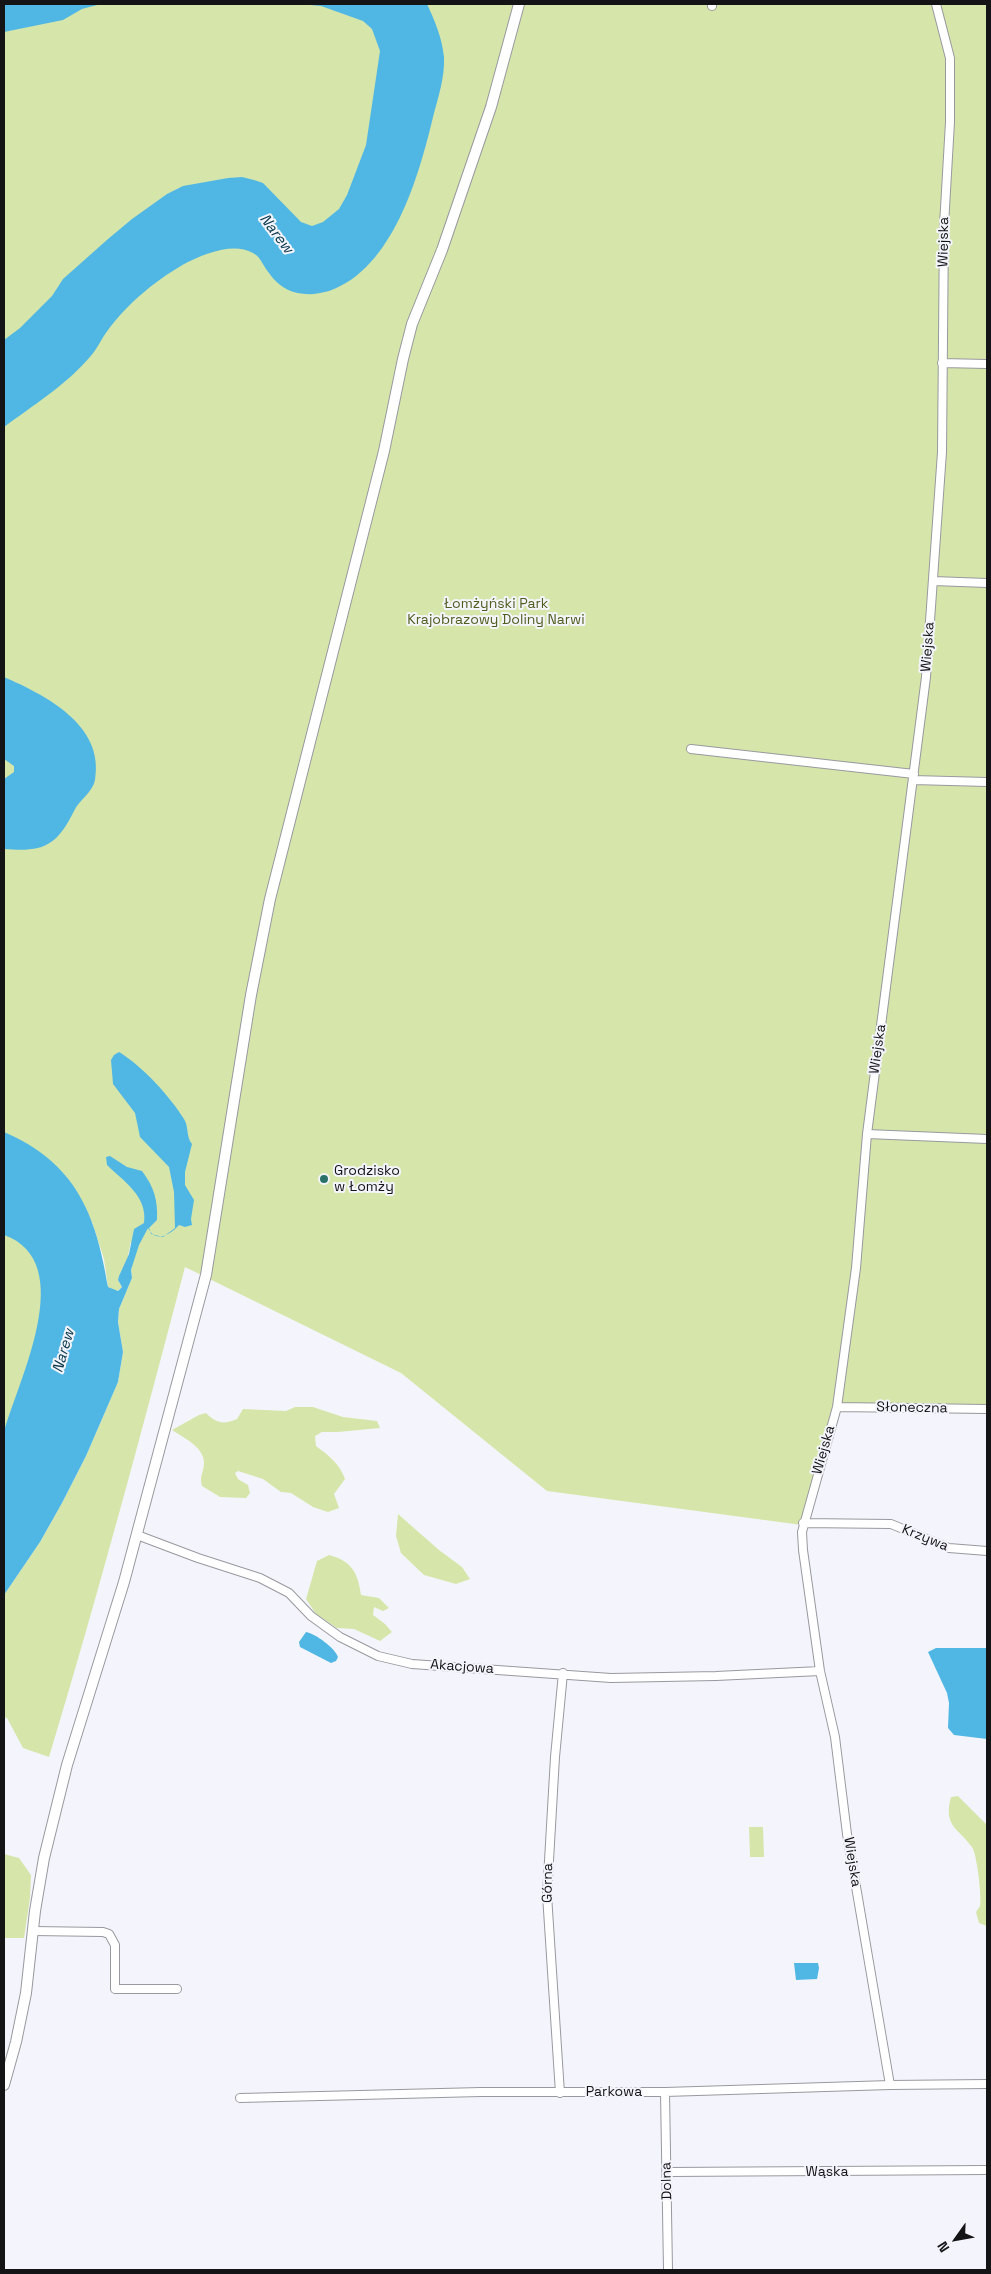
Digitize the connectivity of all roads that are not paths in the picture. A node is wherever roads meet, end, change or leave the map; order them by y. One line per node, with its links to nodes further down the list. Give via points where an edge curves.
1 (519, 4): 15 (street, via 491,107 402,359 384,451 270,899 251,995 206,1275)
2 (936, 4): 3 (street, Wiejska, via 950,58)
3 (942, 363): 4 (street); 5 (street, Wiejska, via 942,452)
4 (987, 364)
5 (932, 581): 6 (street); 8 (street, Wiejska, via 926,677)
6 (987, 583)
7 (691, 749): 8 (street)
8 (913, 777): 9 (street); 10 (street, Wiejska)
9 (987, 782)
10 (866, 1134): 11 (street); 12 (street, Wiejska, via 856,1268)
11 (987, 1139)
12 (837, 1407): 13 (street, Słoneczna); 14 (street, Wiejska)
13 (987, 1410)
14 (803, 1523): 16 (street, Krzywa, via 891,1524 949,1548); 17 (street, Wiejska, via 802,1550)
15 (137, 1534): 18 (street, Akacjowa, via 277,1586 325,1627 378,1656 412,1664); 19 (street, via 67,1765 44,1858)
16 (987, 1551)
17 (820, 1671): 18 (street, Akacjowa, via 611,1678); 23 (street, Wiejska, via 835,1737 847,1834)
18 (563, 1674): 24 (street, Górna, via 547,1895)
19 (33, 1931): 20 (street, via 109,1934 114,1945 115,1989); 22 (street, via 26,1994)
20 (177, 1989)
21 (987, 2084): 23 (street, Parkowa)
22 (4, 2085)
23 (890, 2085): 25 (street, Parkowa)
24 (560, 2092): 25 (street, Parkowa); 26 (street, Parkowa)
25 (664, 2092): 28 (street, Dolna)
26 (240, 2098)
27 (987, 2170): 28 (street, Wąska)
28 (668, 2172): 29 (street, Dolna)
29 (668, 2270)

